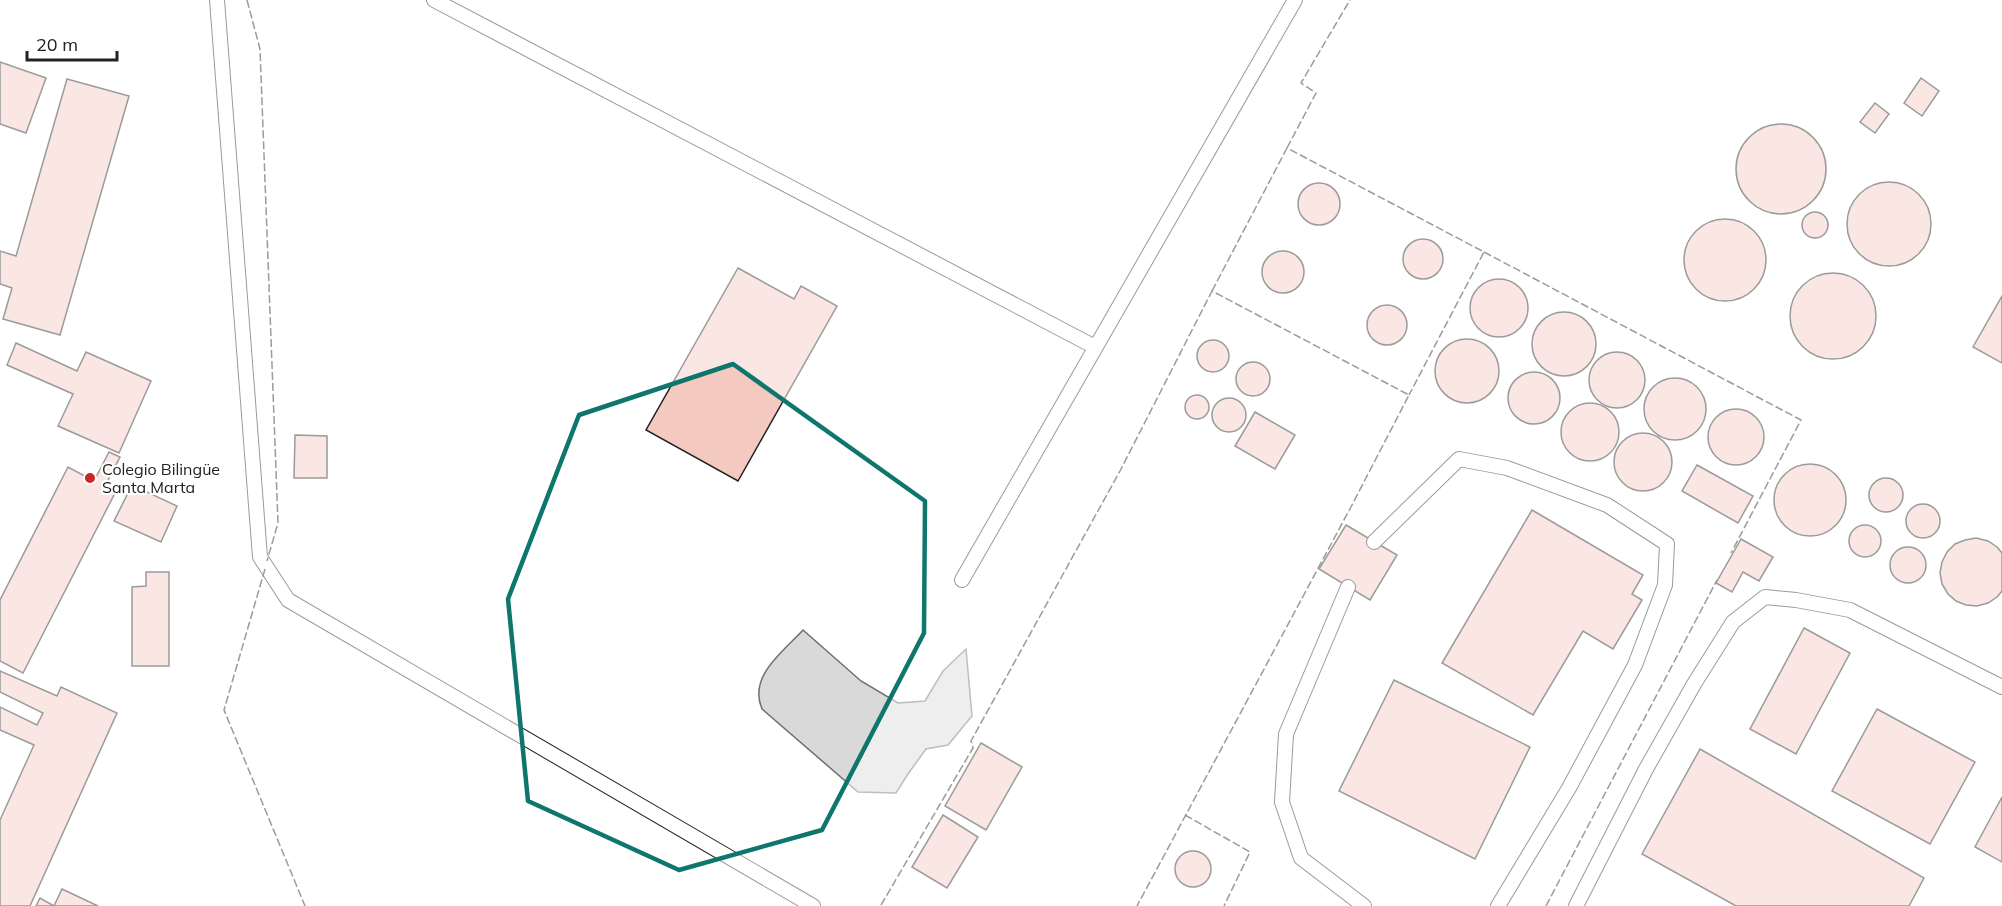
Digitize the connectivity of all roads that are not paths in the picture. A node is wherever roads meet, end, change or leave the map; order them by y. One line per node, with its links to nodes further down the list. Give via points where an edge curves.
1 (217, 0): 9 (lane, via 260,556 288,600)
2 (434, 0): 4 (lane)
3 (1295, 0): 4 (lane)
4 (1095, 347): 6 (lane)
5 (1374, 542): 11 (lane, via 1459,459 1506,468 1607,505 1667,544 1665,585 1635,665 1569,788)
6 (962, 580)
7 (1348, 587): 10 (lane, via 1286,734 1282,802 1301,858)
8 (2002, 687): 12 (lane, via 1850,610 1765,597 1733,622 1694,684)
9 (813, 906)
10 (1364, 906)
11 (1498, 906)
12 (1576, 906)

